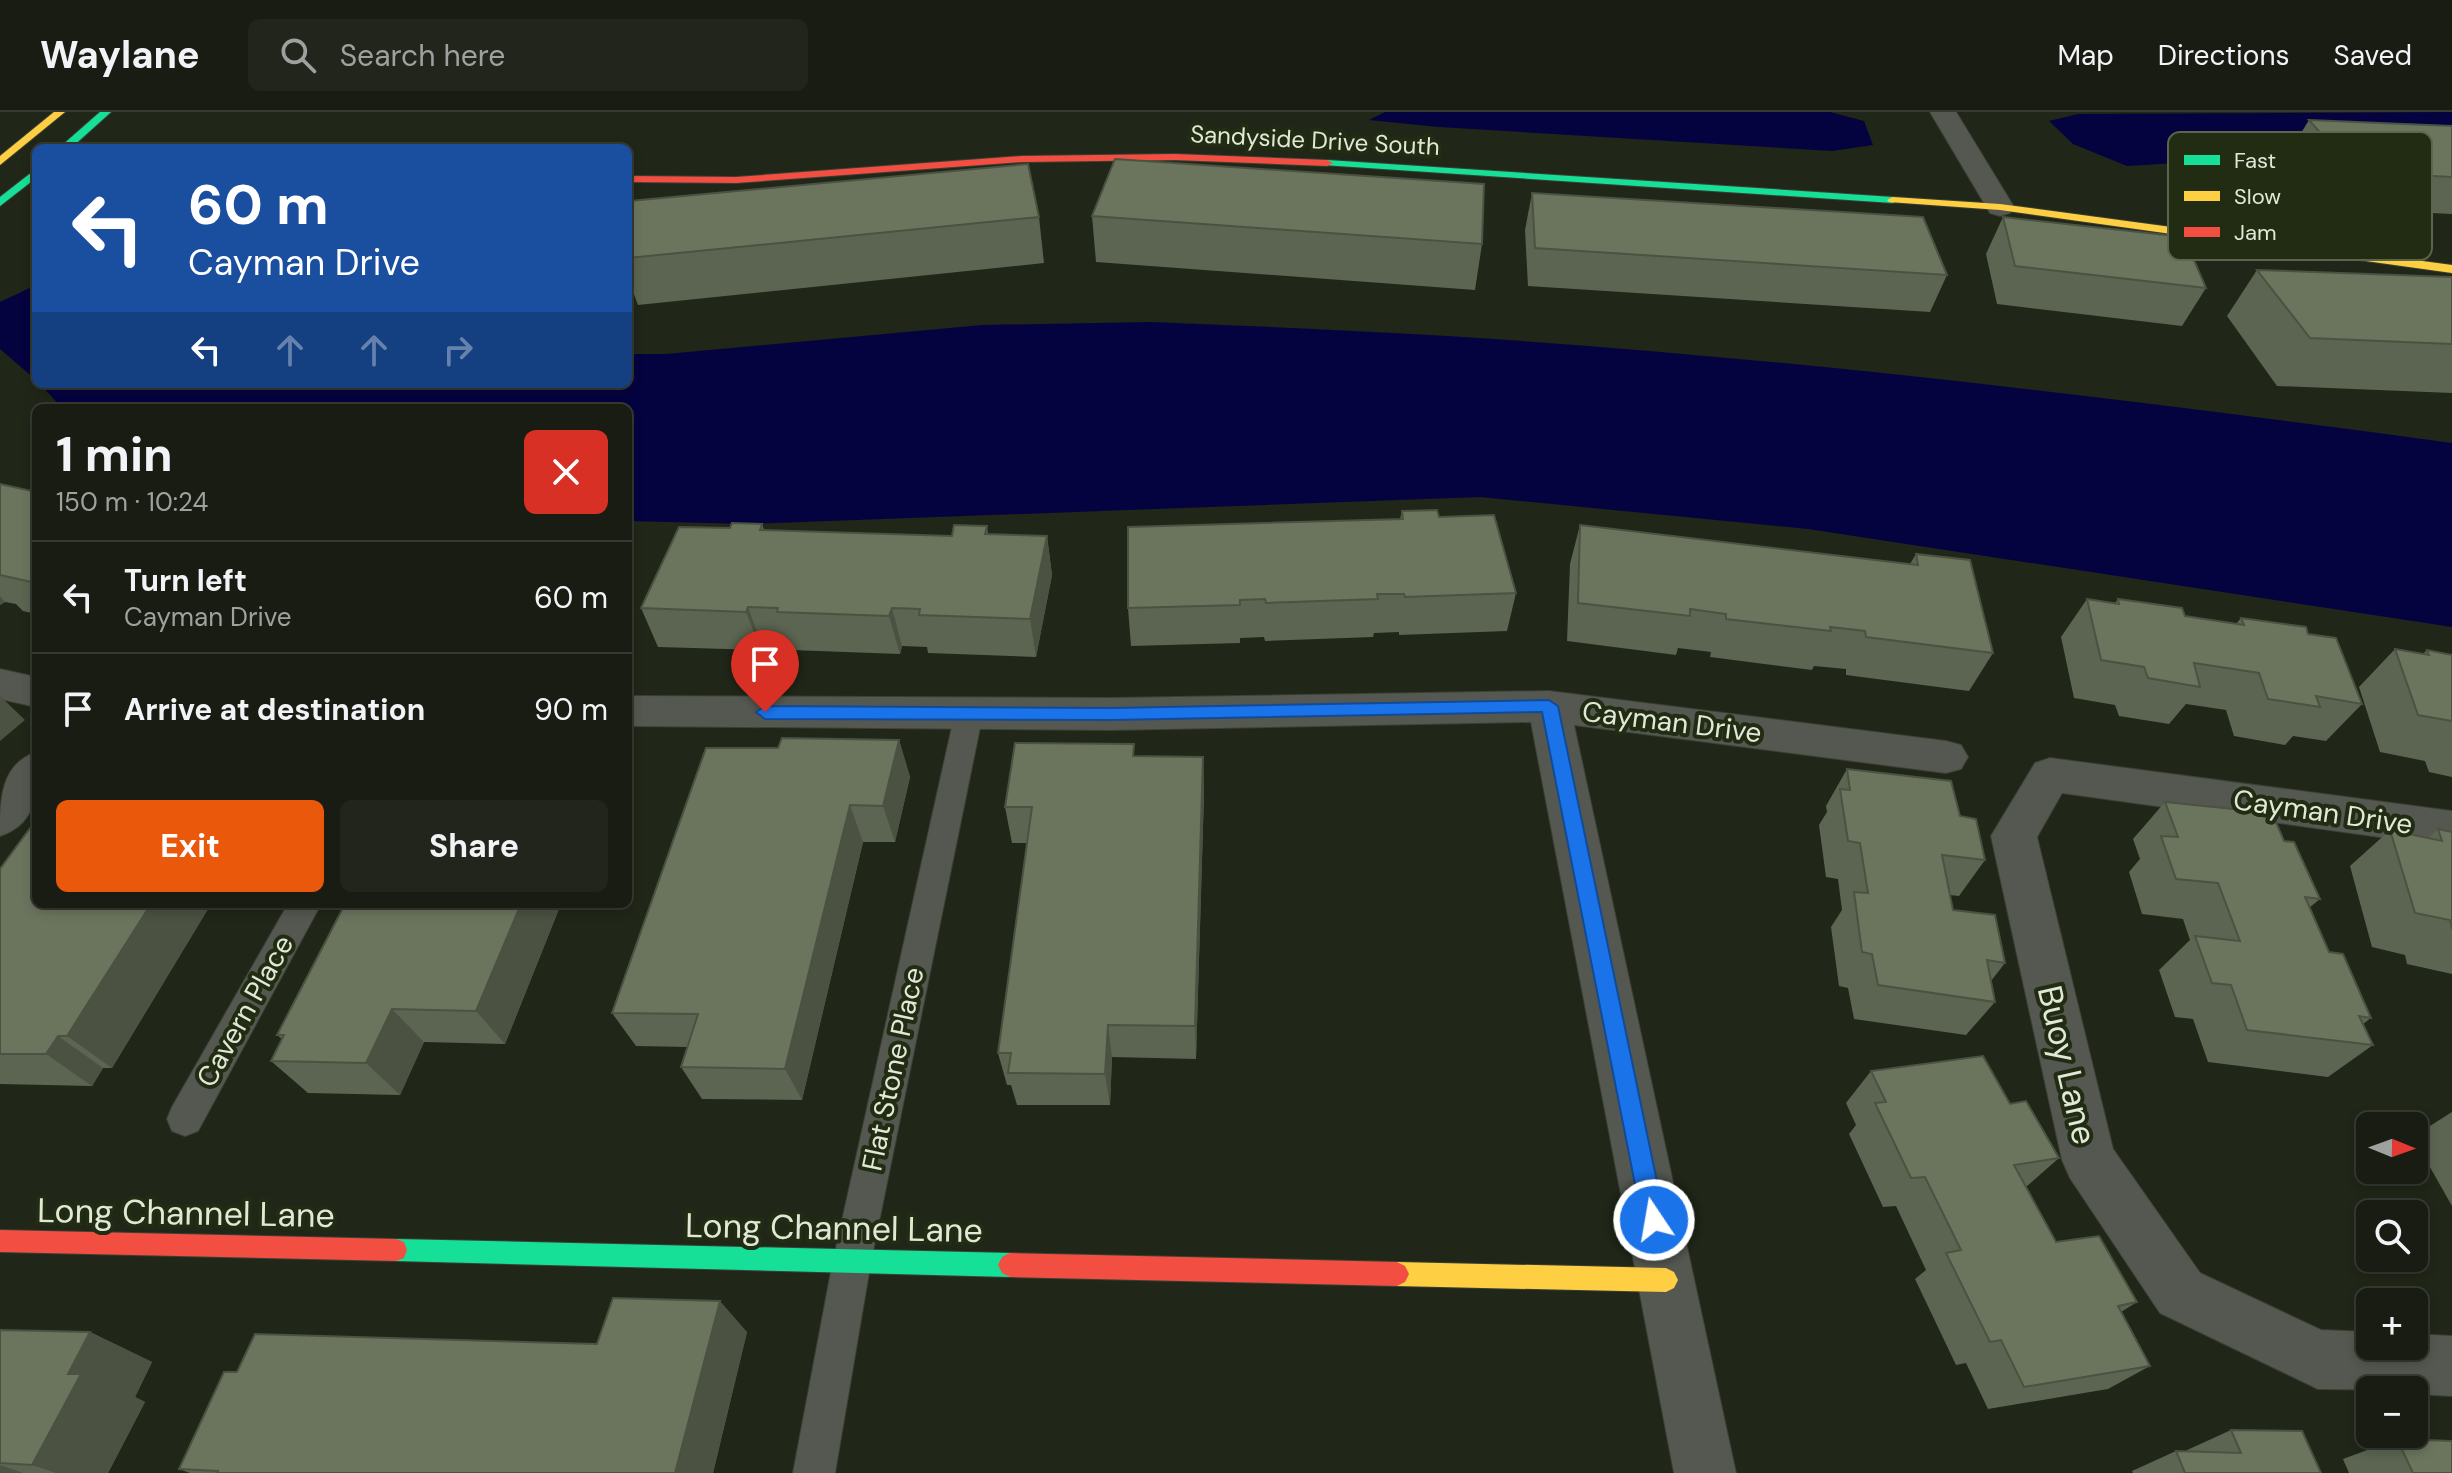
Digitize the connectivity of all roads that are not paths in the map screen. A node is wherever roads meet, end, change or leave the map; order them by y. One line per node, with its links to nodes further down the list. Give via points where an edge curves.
1 (60, 112): 5 (street)
2 (106, 112): 4 (street)
3 (1943, 112): 9 (street)
4 (69, 144)
5 (0, 162)
6 (32, 175): 8 (street)
7 (632, 179): 9 (street, Sandyside Drive South, via 736,180 1009,160 1175,157)
8 (0, 203)
9 (2000, 207): 10 (street, Sandyside Drive South)
10 (2168, 230)
11 (2386, 260): 12 (street, Sandyside Drive South)
12 (2452, 269)
13 (0, 684): 14 (street)
14 (32, 691)
15 (1549, 706): 17 (street, Cayman Drive); 18 (street, Cayman Drive); 27 (street)
16 (632, 711): 17 (street, Cayman Drive)
17 (969, 713): 26 (lane, Flat Stone Place)
18 (1946, 757)
19 (32, 774): 21 (street)
20 (2050, 775): 22 (street, Cayman Drive); 28 (street, Buoy Lane, via 2014,836 2089,1160 2180,1293 2318,1359)
21 (0, 818)
22 (2452, 829)
23 (303, 908): 24 (lane, Cavern Place)
24 (185, 1119)
25 (0, 1241): 26 (street, Long Channel Lane)
26 (852, 1261): 27 (street, Long Channel Lane); 29 (lane, Flat Stone Place)
27 (1666, 1280): 30 (street)
28 (2452, 1366)
29 (814, 1473)
30 (1705, 1473)

